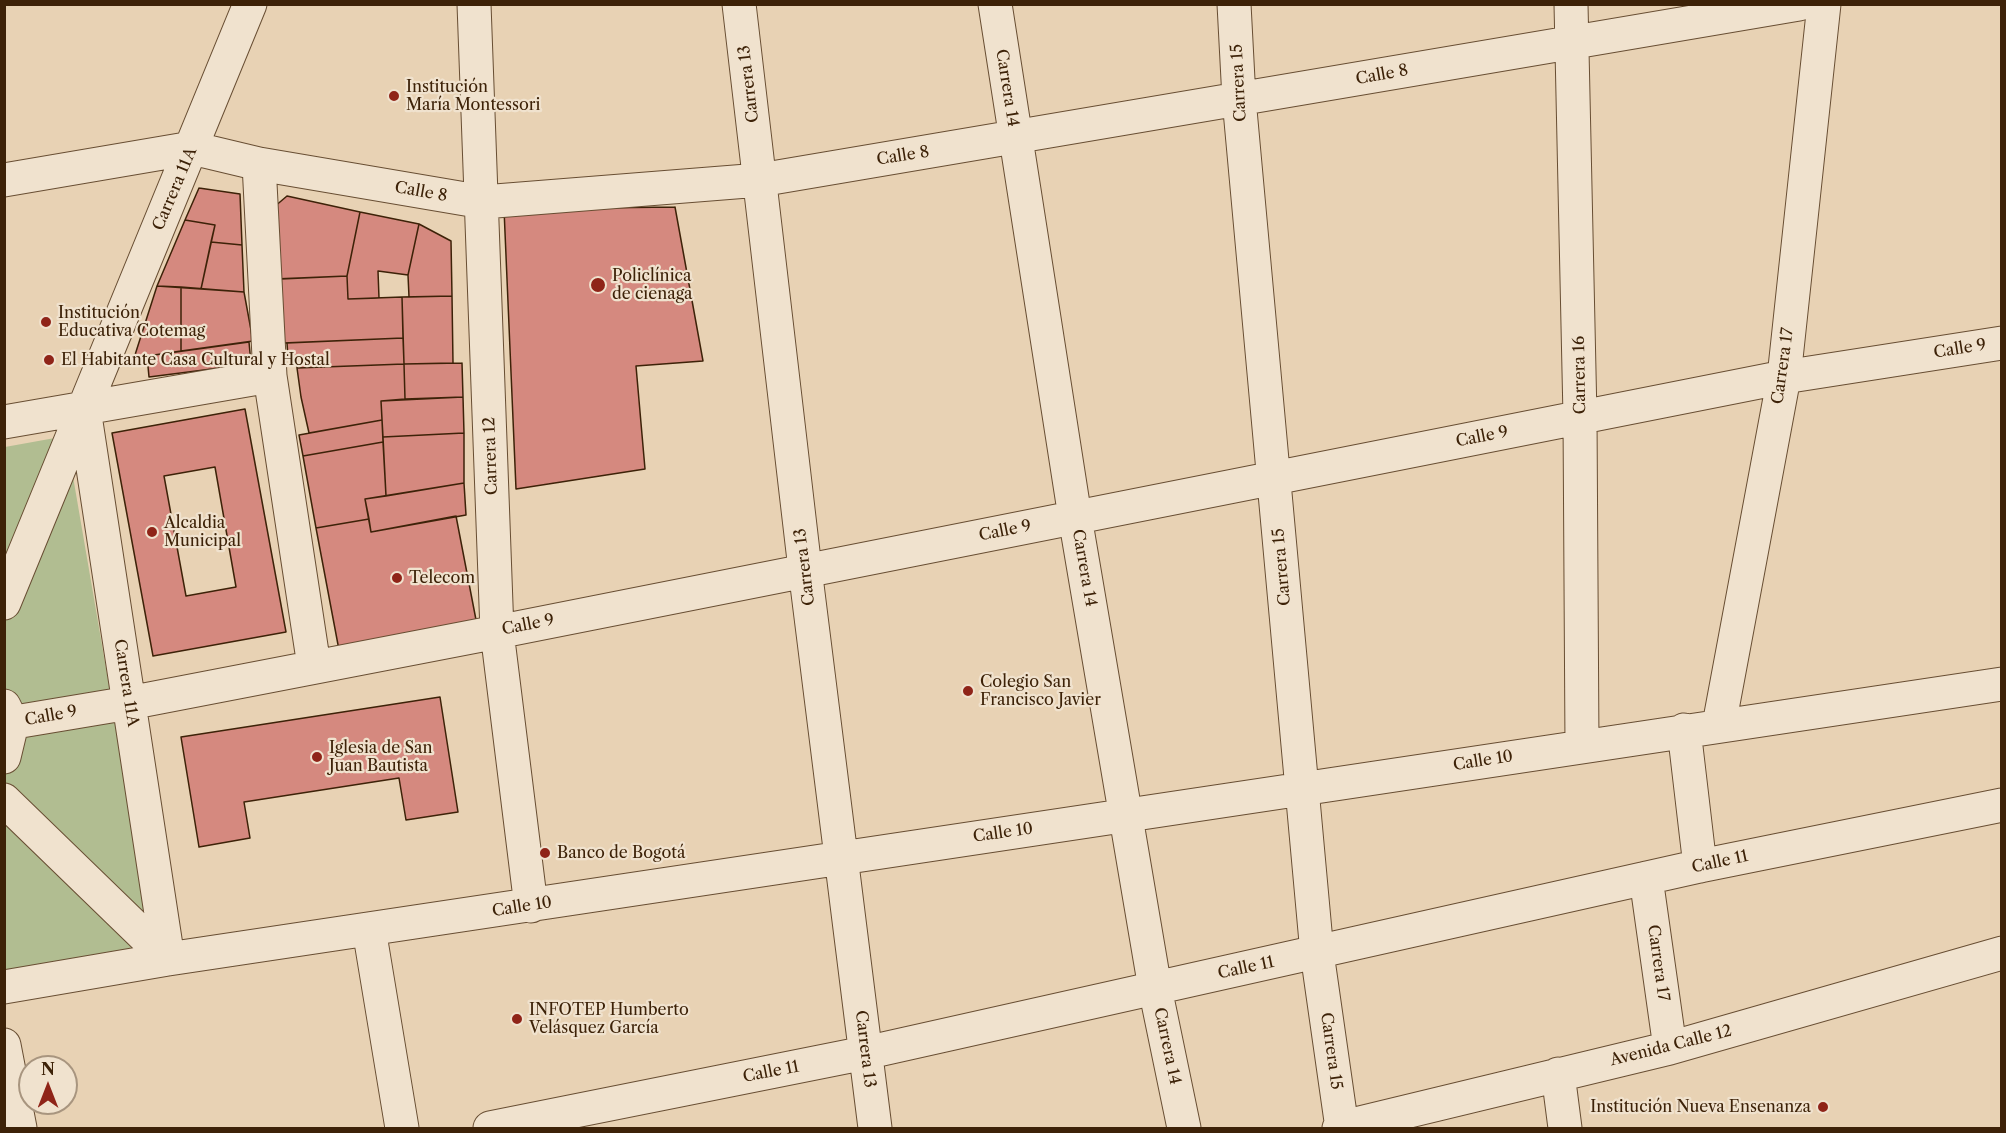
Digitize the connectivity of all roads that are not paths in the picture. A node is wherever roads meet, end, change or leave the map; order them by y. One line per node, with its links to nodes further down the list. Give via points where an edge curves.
1 (250, 4): 12 (street, Carrera 11A)
2 (474, 4): 16 (street, Carrera 12)
3 (739, 4): 15 (street, Carrera 13)
4 (995, 4): 11 (street, Carrera 14)
5 (1234, 4): 10 (street, Carrera 15)
6 (1571, 4): 9 (street, Carrera 16)
7 (1800, 4): 9 (street, Calle 8)
8 (1824, 4): 19 (street, Carrera 17)
9 (1573, 42): 10 (street, Calle 8); 21 (street, Carrera 16)
10 (1239, 99): 11 (street, Calle 8); 23 (street, Carrera 15)
11 (1015, 137): 15 (street, Calle 8); 24 (street, Carrera 14)
12 (192, 148): 13 (street, Calle 8); 14 (street, Calle 8); 20 (street, Carrera 11A)
13 (259, 164): 16 (street, Calle 8); 18 (street)
14 (4, 180)
15 (760, 180): 16 (street, Calle 8); 25 (street, Carrera 13)
16 (483, 202): 27 (street, Carrera 12)
17 (2001, 343): 19 (street, Calle 9)
18 (270, 376): 20 (street); 28 (street)
19 (1784, 377): 21 (street, Calle 9); 32 (street, Carrera 17)
20 (84, 407): 22 (street); 26 (street, Carrera 11A); 30 (street, Carrera 11A)
21 (1580, 417): 23 (street, Calle 9); 34 (street, Carrera 16)
22 (4, 422)
23 (1274, 478): 24 (street, Calle 9); 36 (street, Carrera 15)
24 (1075, 517): 25 (street, Calle 9); 39 (street, Carrera 14)
25 (805, 569): 27 (street, Calle 9); 40 (street, Carrera 13)
26 (4, 603)
27 (497, 632): 28 (street, Calle 9); 43 (street, Carrera 12)
28 (314, 666): 30 (street, Calle 9)
29 (2001, 684): 32 (street, Calle 10)
30 (129, 703): 31 (street, Calle 9); 47 (street, Carrera 11A)
31 (7, 715): 35 (street, via 8,746)
32 (1719, 725): 33 (street, Calle 10)
33 (1684, 730): 34 (street, Calle 10); 41 (street)
34 (1582, 745): 36 (street, Calle 10)
35 (4, 757)
36 (1302, 789): 39 (street, Calle 10); 45 (street, Carrera 15)
37 (4, 800): 47 (street)
38 (2001, 805): 41 (street, Calle 11)
39 (1126, 814): 40 (street, Calle 10); 49 (street, Carrera 14)
40 (840, 857): 43 (street, Calle 10); 52 (street, Carrera 13)
41 (1700, 866): 42 (street, Calle 11)
42 (1646, 878): 45 (street, Calle 11); 51 (street, Carrera 17)
43 (531, 906): 44 (street, Calle 10)
44 (369, 929): 47 (street, Calle 10); 55 (street)
45 (1317, 953): 49 (street, Calle 11); 59 (street, Carrera 15)
46 (2001, 953): 51 (street, Avenida Calle 12)
47 (168, 959): 48 (street, Calle 10)
48 (4, 987)
49 (1155, 988): 52 (street, Calle 11); 58 (street, Carrera 14)
50 (4, 1045): 54 (street)
51 (1670, 1048): 53 (street, Avenida Calle 12)
52 (866, 1053): 56 (street, Calle 11); 57 (street, Carrera 13)
53 (1558, 1074): 59 (street, Avenida Calle 12); 60 (street)
54 (20, 1128)
55 (402, 1128)
56 (490, 1128)
57 (875, 1128)
58 (1184, 1128)
59 (1341, 1128)
60 (1565, 1128)

